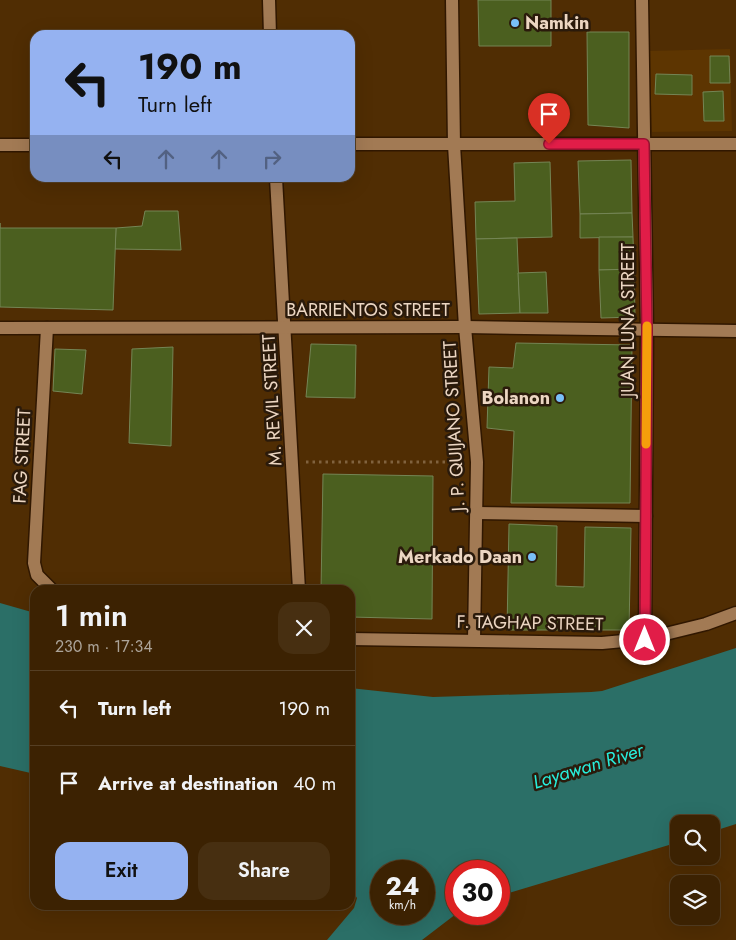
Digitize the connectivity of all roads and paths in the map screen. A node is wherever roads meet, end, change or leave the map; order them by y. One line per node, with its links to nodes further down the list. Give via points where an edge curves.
1 (269, 0): 4 (street)
2 (452, 0): 10 (street, J. P. QUIJANO STREET)
3 (642, 0): 6 (street, JUAN LUNA STREET)
4 (270, 30)
5 (355, 144): 10 (street)
6 (644, 144): 7 (street); 10 (street); 16 (street, JUAN LUNA STREET)
7 (736, 144)
8 (0, 145): 9 (street)
9 (30, 145)
10 (454, 145): 13 (street, J. P. QUIJANO STREET)
11 (276, 182): 12 (street, M. REVIL STREET)
12 (286, 327): 13 (street, BARRIENTOS STREET); 15 (street, BARRIENTOS STREET); 18 (street, M. REVIL STREET)
13 (465, 327): 16 (street, BARRIENTOS STREET); 19 (street, J. P. QUIJANO STREET)
14 (0, 328): 15 (street, BARRIENTOS STREET)
15 (47, 328): 22 (street, FAG STREET, via 34,563 37,575)
16 (647, 330): 17 (street, BARRIENTOS STREET); 21 (street, JUAN LUNA STREET)
17 (736, 331)
18 (293, 462): 19 (path); 23 (street, M. REVIL STREET)
19 (477, 462): 20 (street, J. P. QUIJANO STREET)
20 (477, 513): 21 (street); 26 (street, J. P. QUIJANO STREET)
21 (646, 516): 27 (street, JUAN LUNA STREET)
22 (47, 585)
23 (299, 585)
24 (736, 613): 27 (street, F. TAGHAP STREET)
25 (355, 639): 26 (street, F. TAGHAP STREET)
26 (474, 640): 27 (street, F. TAGHAP STREET, via 602,643)
27 (645, 640)

